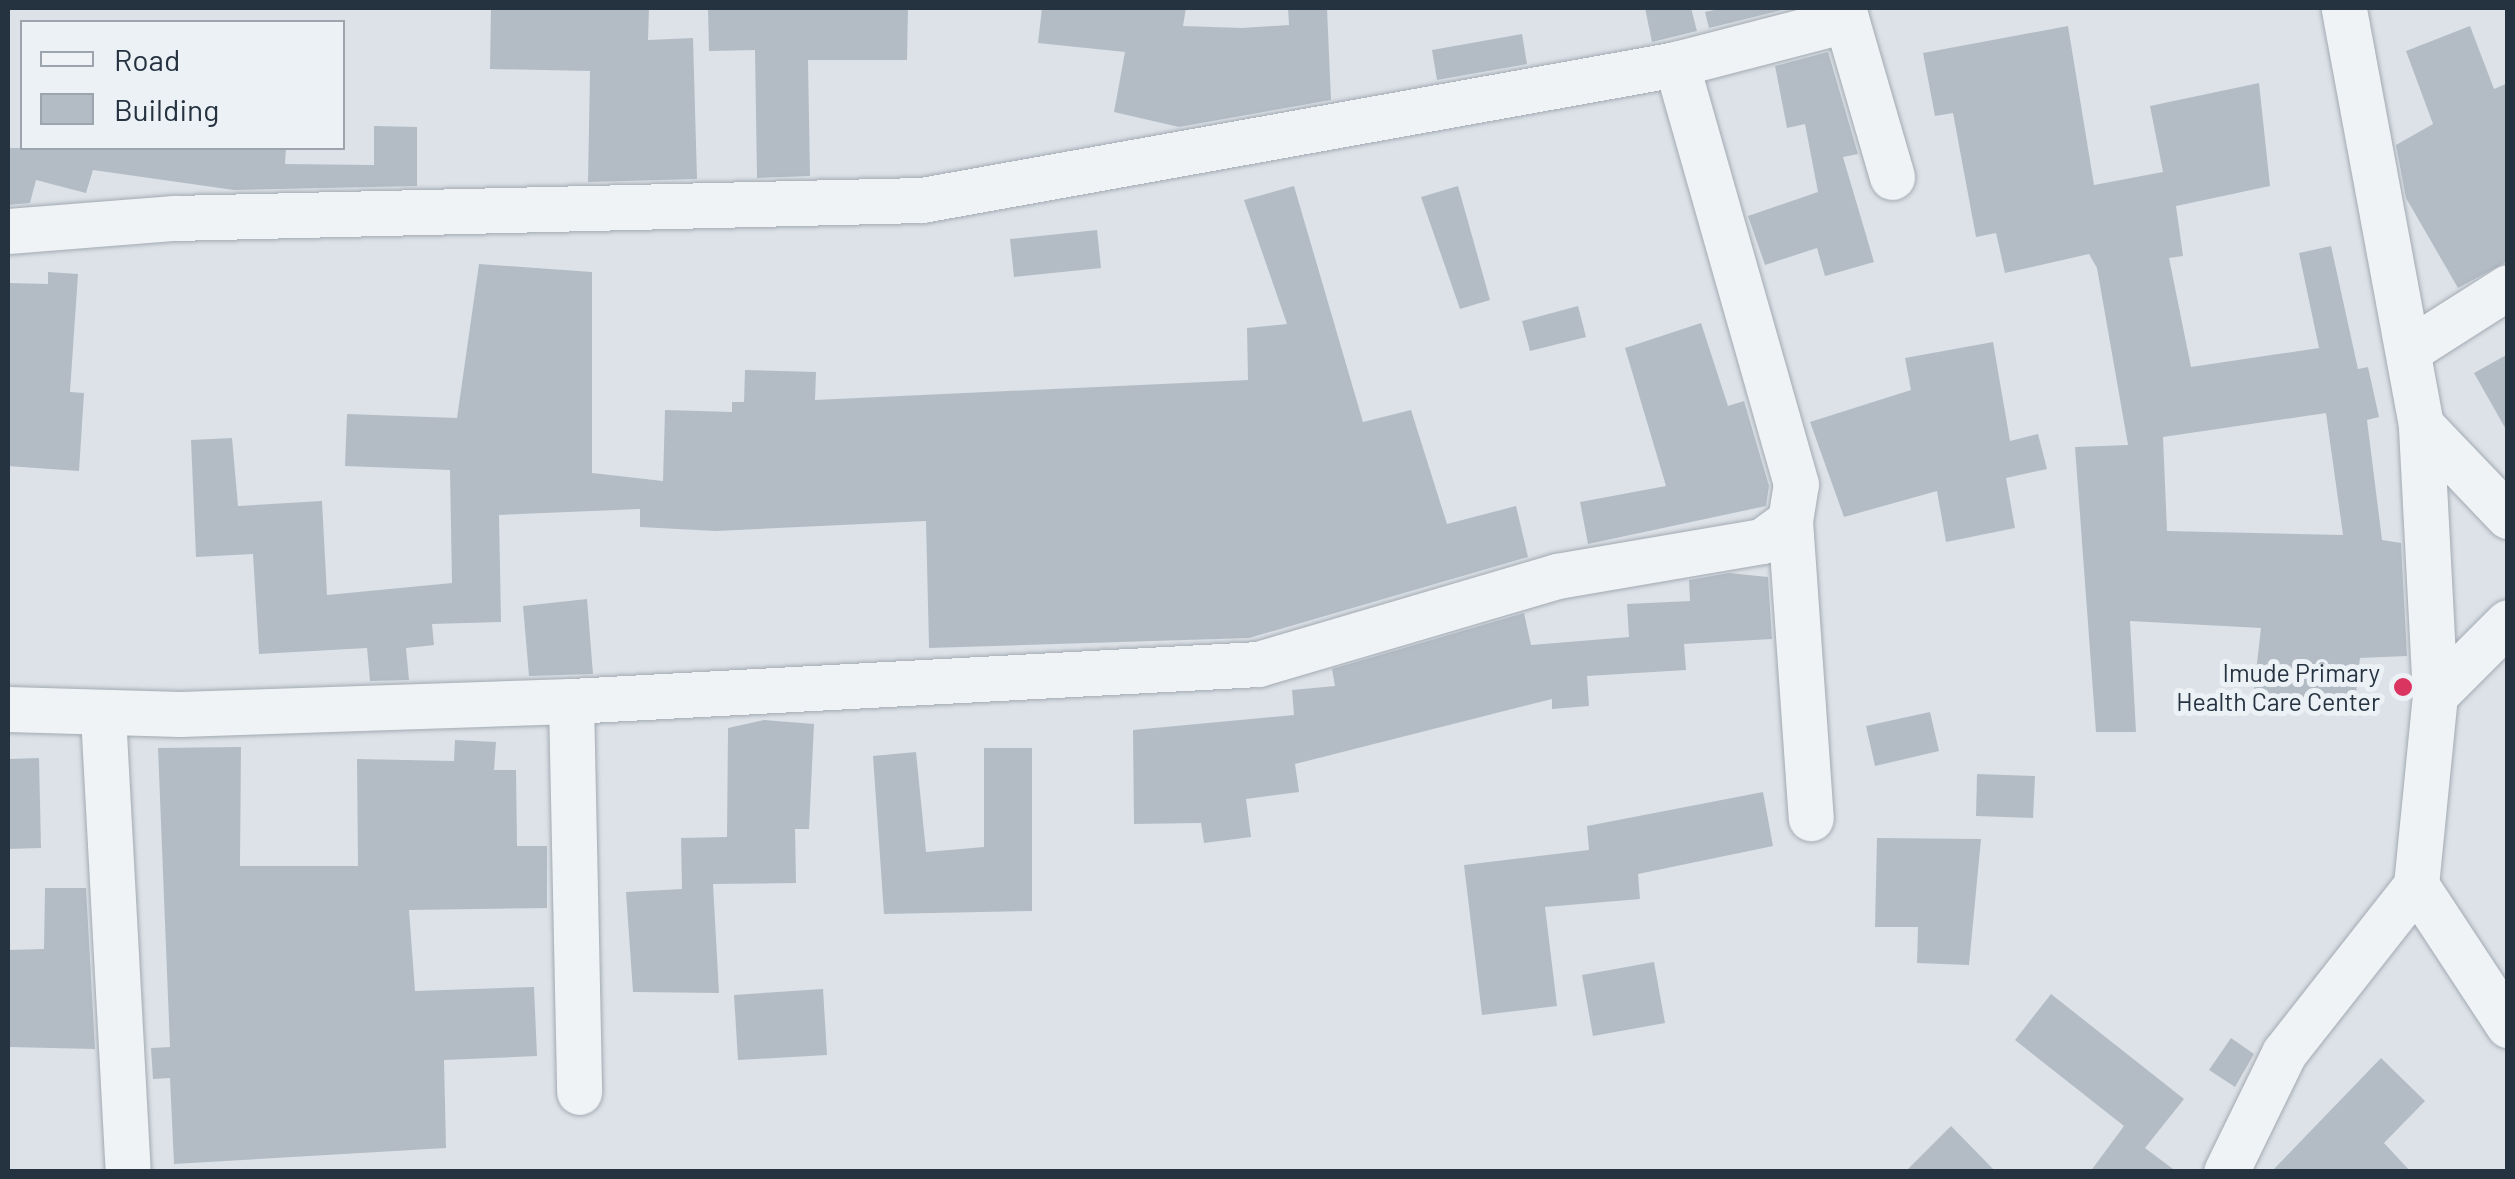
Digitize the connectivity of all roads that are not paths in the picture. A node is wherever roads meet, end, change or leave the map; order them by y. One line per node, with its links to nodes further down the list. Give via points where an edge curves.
1 (2344, 8): 7 (street)
2 (1845, 14): 3 (street); 4 (street)
3 (1676, 64): 5 (street, via 922,200 174,218); 10 (street, via 1788,445 1796,484)
4 (1892, 177)
5 (8, 231)
6 (2508, 288): 7 (street)
7 (2409, 350): 8 (street)
8 (2420, 425): 9 (street); 12 (street)
9 (2508, 516)
10 (1790, 521): 13 (street, via 1762,540 1557,576 1258,664); 16 (street)
11 (2508, 622): 12 (street)
12 (2435, 695): 17 (street)
13 (571, 701): 15 (street); 19 (street)
14 (8, 709): 15 (street)
15 (104, 715): 20 (street)
16 (1811, 818)
17 (2416, 886): 18 (street); 21 (street, via 2284,1054)
18 (2508, 1025)
19 (578, 1092)
20 (128, 1172)
21 (2226, 1172)

